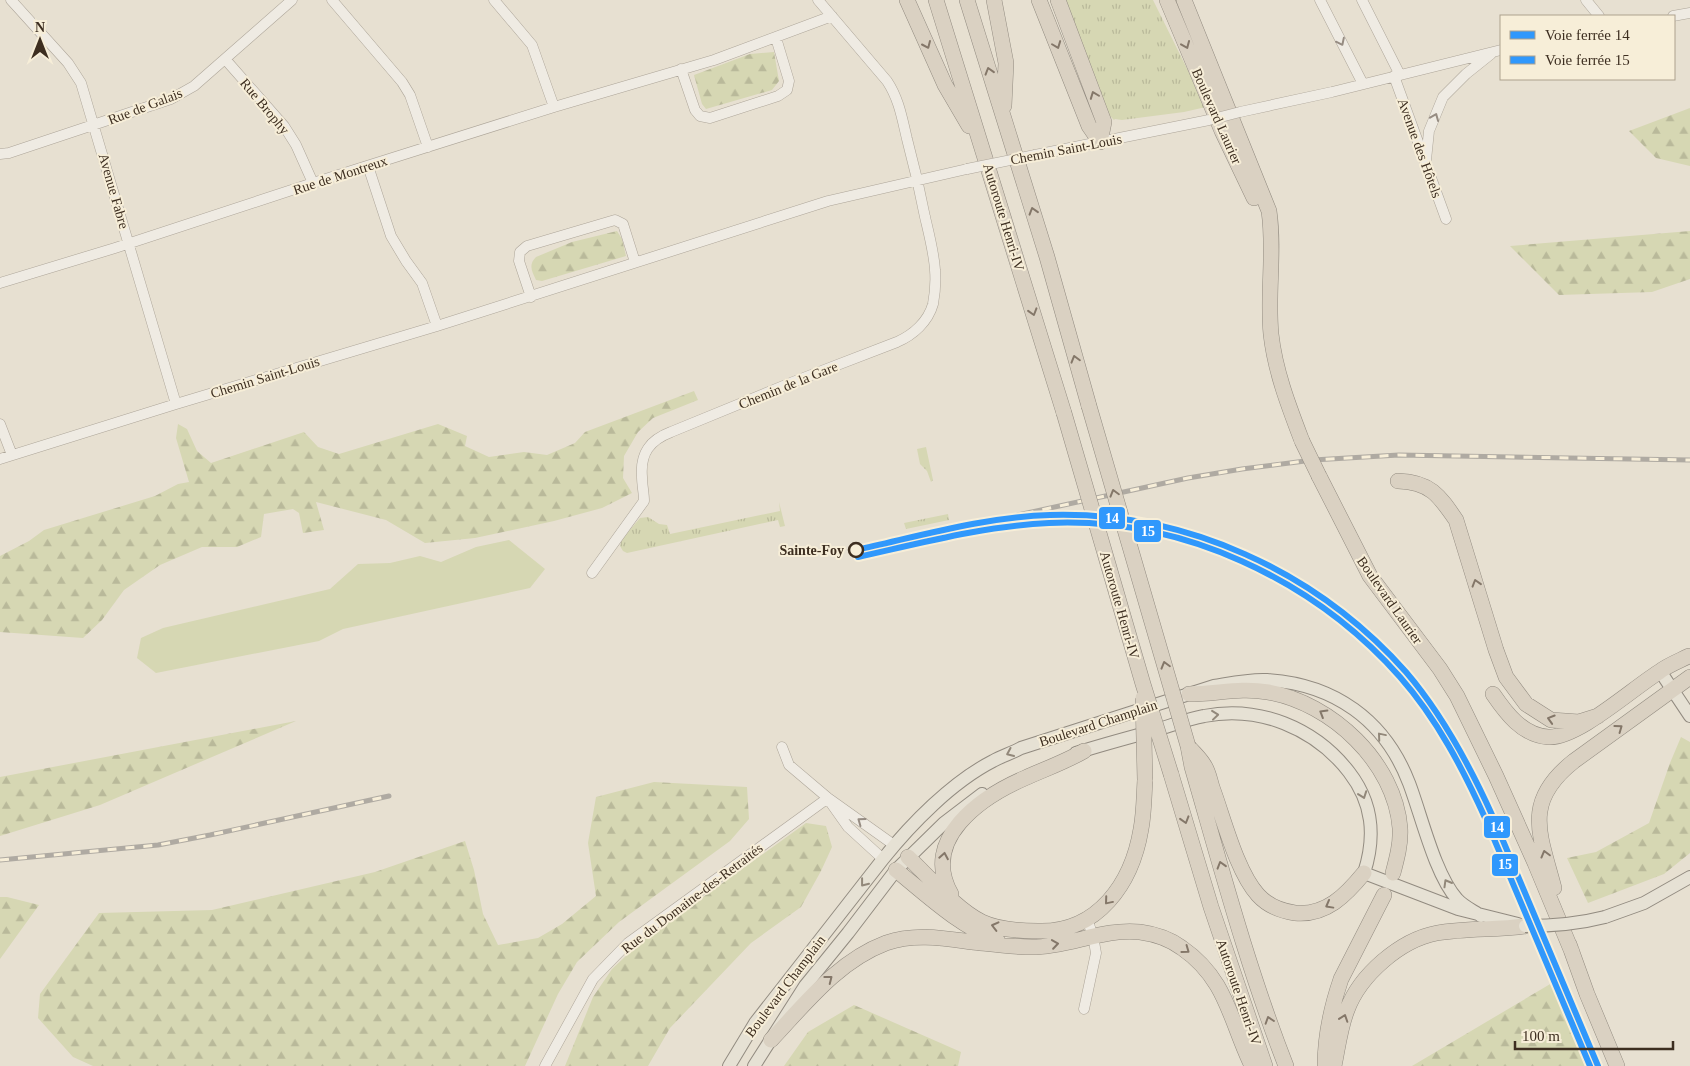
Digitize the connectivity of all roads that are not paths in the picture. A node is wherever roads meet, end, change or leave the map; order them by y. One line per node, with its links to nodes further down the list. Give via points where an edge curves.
1 (11, 0): 29 (street, Avenue Fabre, via 76,72)
2 (292, 0): 23 (street, Rue de Galais)
3 (332, 0): 31 (street, via 410,94)
4 (494, 0): 27 (street, via 532,44)
5 (818, 0): 19 (street, Chemin de la Gare)
6 (907, 0): 32 (highway, one-way to 32, via 945,85)
7 (936, 0): 32 (highway, Autoroute Henri-IV)
8 (967, 0): 28 (highway, Autoroute Henri-IV, one-way to 8)
9 (994, 0): 28 (highway, via 1006,63)
10 (1039, 0): 30 (highway, one-way to 30, via 1089,126)
11 (1058, 0): 30 (highway, one-way to 11, via 1104,122)
12 (1167, 0): 39 (highway, Boulevard Laurier, one-way to 39, via 1222,131)
13 (1184, 0): 39 (highway, Boulevard Laurier, via 1269,211)
14 (1320, 0): 26 (street, one-way to 26)
15 (1362, 0): 25 (street, Avenue des Hôtels)
16 (1586, 0): 18 (street)
17 (1690, 13): 20 (street)
18 (1598, 15)
19 (832, 16): 21 (street, Rue de Montreux); 36 (street, Chemin de la Gare, via 893,90)
20 (1675, 16)
21 (776, 38): 24 (street, Rue de Montreux); 24 (street, via 789,80 787,90 778,96 710,118 700,116)
22 (1497, 51): 25 (street, Chemin Saint-Louis); 34 (street, one-way to 22, via 1429,131 1443,97 1466,74)
23 (225, 59): 29 (street, Rue de Galais, via 194,86 171,99); 37 (street, Rue Brophy, via 284,126)
24 (681, 69): 27 (street, Rue de Montreux)
25 (1397, 76): 26 (street, Chemin Saint-Louis); 34 (street, Avenue des Hôtels)
26 (1363, 84): 30 (street, Chemin Saint-Louis, bridge)
27 (554, 107): 31 (street, Rue de Montreux)
28 (1003, 117): 62 (highway, Autoroute Henri-IV, one-way to 28, bridge, via 1188,746 1047,257)
29 (94, 125): 33 (street, Rue de Galais); 40 (street, Avenue Fabre)
30 (1100, 142): 36 (street, Chemin Saint-Louis, bridge)
31 (428, 147): 35 (street, Rue de Montreux)
32 (982, 147): 54 (highway, Autoroute Henri-IV, one-way to 54, bridge)
33 (0, 154)
34 (1426, 165): 38 (street, Avenue des Hôtels)
35 (368, 166): 37 (street, Rue de Montreux); 44 (street, via 392,236 422,284)
36 (917, 180): 41 (street, Chemin Saint-Louis, via 828,201); 50 (street, Chemin de la Gare, via 936,284 932,306 924,322 913,334 897,342 656,440 646,449 641,467 644,501)
37 (313, 183): 40 (street, Rue de Montreux)
38 (1446, 219)
39 (1272, 229): 79 (highway, Boulevard Laurier, bridge, via 1271,334 1282,385 1302,441 1370,576 1457,696 1536,863)
40 (129, 244): 42 (street, Rue de Montreux); 45 (street, Avenue Fabre)
41 (635, 262): 43 (street, Chemin Saint-Louis); 43 (street, via 623,224 615,220 527,246 520,252 519,261)
42 (0, 284)
43 (531, 297): 44 (street, Chemin Saint-Louis)
44 (437, 326): 45 (street, Chemin Saint-Louis)
45 (176, 404): 47 (street, Chemin Saint-Louis)
46 (0, 424): 47 (street)
47 (12, 455): 48 (street, Chemin Saint-Louis)
48 (0, 459)
49 (1398, 481): 58 (highway, one-way to 49, via 1579,722 1551,720 1526,704 1506,677 1499,659 1456,520 1444,502 1426,487)
50 (592, 573)
51 (1690, 657): 52 (highway)
52 (1660, 671): 55 (main road); 58 (highway)
53 (1690, 677): 55 (highway)
54 (1143, 684): 74 (highway, one-way to 74, bridge, via 1145,780 1142,828 1125,879 1109,901); 86 (highway, Autoroute Henri-IV, one-way to 86, bridge, via 1211,907)
55 (1672, 690): 59 (main road); 79 (highway, one-way to 55, via 1540,834 1540,804 1547,788 1564,769)
56 (1189, 694): 64 (main road, Boulevard Champlain, one-way to 64, via 1052,737 992,762 947,792); 69 (highway, one-way to 56, via 1400,828 1394,803 1387,783 1373,761 1344,727 1301,702 1271,693 1230,690); 73 (main road, Boulevard Champlain, one-way to 56, via 1457,899 1444,880 1408,781 1392,749 1366,718 1348,704 1306,685 1266,680 1214,686)
57 (1493, 694): 58 (highway, via 1515,722 1548,737 1566,733)
58 (1598, 716)
59 (1690, 716)
60 (782, 747): 63 (street, via 789,765)
61 (1084, 751): 65 (main road, Boulevard Champlain, via 1031,768 986,792 944,823); 68 (main road, Boulevard Champlain, one-way to 68, via 1204,716 1228,713 1265,717 1302,731 1330,749 1359,785 1369,816 1372,843); 72 (highway, one-way to 61, via 942,866 946,844 956,827 1000,791)
62 (1198, 766): 68 (highway, one-way to 62, via 1346,894 1317,912 1289,912 1268,904 1246,876); 87 (highway, Autoroute Henri-IV, one-way to 62, via 1244,943)
63 (828, 798): 64 (street, one-way to 63); 66 (street, via 848,827); 82 (street, Rue du Domaine-des-Retraités, via 628,943 592,979)
64 (894, 845): 65 (main road); 66 (main road, Boulevard Champlain)
65 (908, 857): 67 (main road, Boulevard Champlain); 72 (highway)
66 (883, 859): 67 (main road); 83 (main road, Boulevard Champlain, one-way to 83, via 755,1023)
67 (896, 870): 78 (highway, via 974,930); 81 (main road, Boulevard Champlain, via 805,986)
68 (1364, 872): 73 (main road, Boulevard Champlain)
69 (1393, 873)
70 (1690, 877): 76 (main road, bridge, via 1644,903 1604,917 1558,925)
71 (1384, 895): 88 (highway, via 1336,993 1329,1021)
72 (955, 902): 74 (highway, one-way to 72, via 1056,930 1026,931 982,922)
73 (1481, 916): 75 (main road, Boulevard Champlain)
74 (1087, 919): 77 (street)
75 (1500, 924): 76 (highway); 89 (highway, one-way to 75, via 1339,1031 1348,1008 1363,982 1384,959 1407,943 1435,934)
76 (1525, 926)
77 (1093, 936): 78 (highway, one-way to 77, via 1033,947); 80 (street, via 1096,953); 85 (highway, one-way to 85, via 1129,931 1152,934 1180,946 1195,957 1219,987)
78 (1017, 945): 81 (highway, one-way to 78, via 823,984 885,944 900,939 942,937)
79 (1572, 952): 90 (highway)
80 (1084, 1009)
81 (771, 1040): 84 (main road, Boulevard Champlain)
82 (545, 1066)
83 (729, 1066)
84 (754, 1066)
85 (1252, 1066)
86 (1265, 1066)
87 (1286, 1066)
88 (1325, 1066)
89 (1334, 1066)
90 (1617, 1066)

